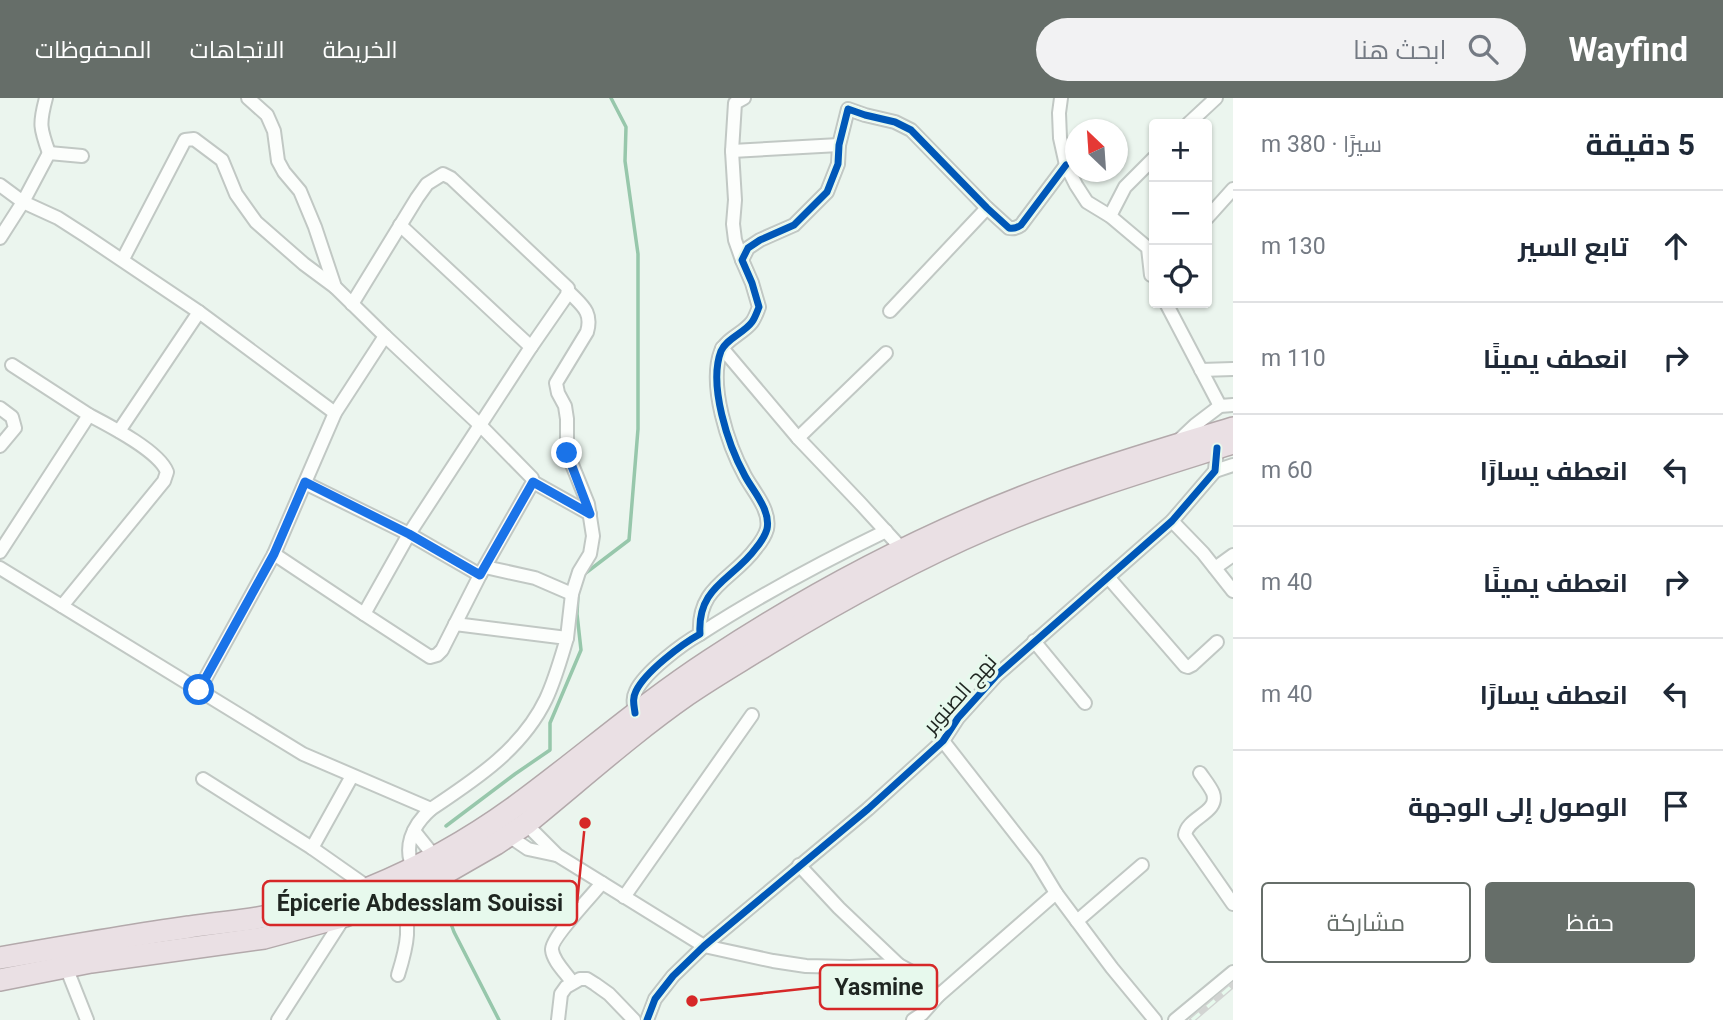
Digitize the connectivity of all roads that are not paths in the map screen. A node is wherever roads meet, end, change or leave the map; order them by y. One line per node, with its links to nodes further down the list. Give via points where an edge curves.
1 (46, 98): 10 (street, via 41,130)
2 (248, 98): 27 (street, via 267,115 278,160 300,191)
3 (744, 98): 9 (street, via 735,103)
4 (1061, 98): 12 (street, via 1060,138)
5 (1216, 98): 7 (street)
6 (845, 103): 8 (street); 19 (street, via 865,115 911,130)
7 (1193, 119)
8 (839, 145): 9 (street); 26 (street, via 838,164 827,192 794,225 748,248)
9 (732, 151): 26 (street, via 733,224)
10 (50, 153): 11 (street); 18 (street)
11 (82, 156)
12 (1065, 160)
13 (1149, 163): 21 (street, via 1125,187)
14 (1065, 166): 19 (street, via 1018,228 1009,228)
15 (1076, 182): 21 (street, via 1087,202)
16 (0, 185): 18 (street)
17 (1233, 189): 20 (street)
18 (23, 202): 23 (street); 25 (street, via 58,218)
19 (987, 208): 31 (street)
20 (1212, 212)
21 (1110, 216): 24 (street)
22 (400, 225): 28 (street, via 427,184 443,174 565,284); 29 (street); 34 (street)
23 (0, 239)
24 (1149, 254)
25 (122, 259): 27 (street, via 186,140 194,139 222,160 236,194 257,222); 32 (street)
26 (742, 260): 35 (street, via 759,307 751,322)
27 (335, 288): 29 (street)
28 (568, 292): 34 (street); 55 (street, via 588,313 590,322 556,383 565,406 567,453)
29 (352, 304): 33 (street)
30 (1169, 308): 39 (street)
31 (890, 311)
32 (199, 312): 42 (street); 46 (street)
33 (385, 336): 42 (street); 44 (street)
34 (531, 347): 44 (street)
35 (722, 348): 47 (street); 72 (street, via 718,361 722,415 735,456 763,507 768,527 753,552 705,602)
36 (886, 353): 47 (street)
37 (12, 365): 43 (street)
38 (1233, 369): 39 (street)
39 (1201, 370): 40 (street)
40 (1227, 405): 50 (street, via 1195,425)
41 (0, 408): 49 (street, via 12,417 15,428)
42 (335, 413): 53 (street)
43 (89, 415): 46 (street); 60 (street)
44 (480, 425): 54 (street); 58 (street)
45 (1233, 428): 50 (highway)
46 (119, 431): 69 (street, via 164,464 167,472)
47 (798, 438): 57 (street)
48 (1225, 445): 52 (street); 85 (highway, via 988,528 864,588 686,695)
49 (0, 446)
50 (1174, 447): 59 (highway, via 1055,485)
51 (1233, 465): 52 (street)
52 (1215, 471): 56 (street, نهج الصنوبر)
53 (305, 482): 58 (street); 61 (street)
54 (533, 482): 55 (street); 65 (street)
55 (590, 514): 68 (street, via 590,554)
56 (1172, 522): 64 (street); 66 (street, نهج الصنوبر)
57 (887, 531): 59 (street); 72 (street, via 818,564)
58 (409, 534): 65 (street); 70 (street)
59 (903, 550): 78 (highway, via 753,633)
60 (0, 552)
61 (274, 554): 70 (street); 76 (street)
62 (1233, 555): 64 (street)
63 (0, 568): 69 (street)
64 (1215, 568): 67 (street)
65 (482, 571): 68 (street, via 535,578); 71 (street)
66 (1108, 577): 74 (street, نهج الصنوبر); 75 (street, via 1185,666)
67 (1233, 591)
68 (572, 594): 73 (street)
69 (62, 606): 76 (street)
70 (364, 614): 71 (street, via 430,657 442,650)
71 (455, 624): 73 (street)
72 (700, 634): 78 (street, via 673,652 637,689)
73 (567, 638): 84 (street, via 545,700 523,736 497,762)
74 (1034, 641): 77 (street); 80 (street, نهج الصنوبر, via 975,698)
75 (1217, 642)
76 (199, 690): 82 (street, via 303,754)
77 (1085, 703)
78 (635, 713): 85 (highway)
79 (752, 715): 96 (street)
80 (943, 741): 89 (street, نهج الصنوبر); 94 (street, via 1036,860)
81 (1200, 772): 97 (street, via 1214,800 1185,829 1185,835)
82 (352, 776): 84 (street); 87 (street)
83 (203, 779): 87 (street)
84 (431, 809): 86 (street)
85 (510, 822): 88 (street); 88 (street, via 528,849); 91 (highway)
86 (414, 831): 91 (street); 91 (street, via 409,858)
87 (312, 848): 93 (street)
88 (556, 856): 92 (street)
89 (799, 865): 100 (street, نهج الصنوبر); 102 (street)
90 (1142, 865): 99 (street)
91 (427, 871): 93 (highway); 95 (highway)
92 (602, 883): 96 (street); 107 (street, via 551,946)
93 (369, 888): 101 (highway, via 258,918)
94 (1056, 893): 99 (street); 108 (street)
95 (401, 894): 98 (highway); 105 (street, via 408,926)
96 (624, 897): 100 (street)
97 (1233, 904)
98 (345, 916): 103 (highway, via 264,938); 110 (street)
99 (1077, 921): 115 (street)
100 (704, 946): 102 (street, via 806,966); 113 (street, نهج الصنوبر, via 673,976)
101 (0, 958)
102 (899, 965): 108 (street, via 921,977)
103 (66, 967): 106 (highway); 109 (street)
104 (1233, 972): 116 (street)
105 (398, 975)
106 (0, 980)
107 (572, 982): 111 (street, via 561,994); 112 (street, via 587,979)
108 (939, 996): 114 (street)
109 (87, 1020)
110 (278, 1020)
111 (558, 1020)
112 (634, 1020)
113 (647, 1020)
114 (914, 1020)
115 (1155, 1020)
116 (1175, 1020)

